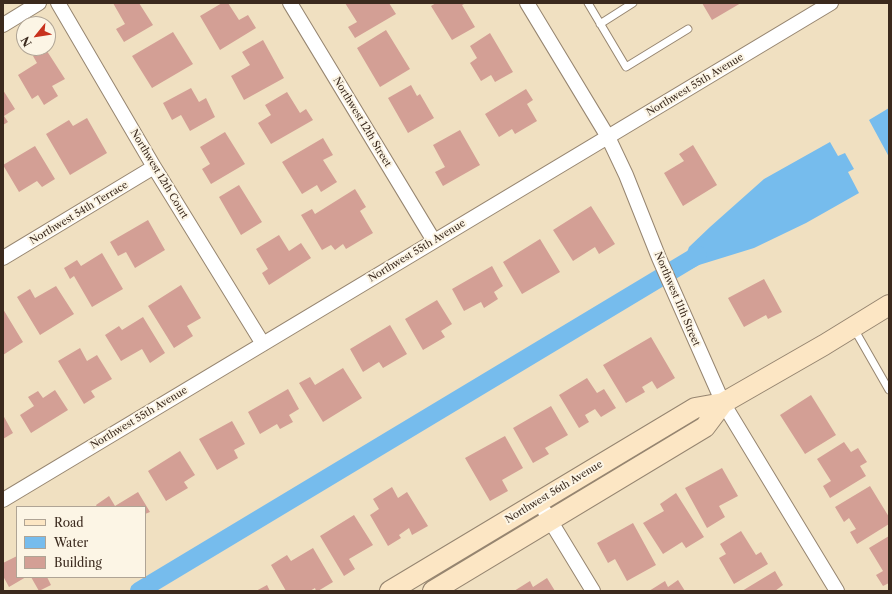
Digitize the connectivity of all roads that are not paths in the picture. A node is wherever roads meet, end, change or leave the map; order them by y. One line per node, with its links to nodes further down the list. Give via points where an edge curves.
1 (39, 3): 8 (street)
2 (58, 3): 12 (street, Northwest 12th Court)
3 (290, 3): 13 (street, Northwest 12th Street)
4 (527, 3): 11 (street, Northwest 11th Street)
5 (588, 3): 9 (lane)
6 (633, 3): 9 (lane)
7 (831, 3): 11 (street, Northwest 55th Avenue)
8 (3, 24)
9 (600, 24): 10 (lane, via 626,67)
10 (688, 29)
11 (608, 137): 13 (street, Northwest 55th Avenue); 19 (street, Northwest 11th Street)
12 (154, 167): 14 (street, Northwest 54th Terrace); 17 (street, Northwest 12th Court)
13 (434, 241): 17 (street, Northwest 55th Avenue)
14 (3, 258)
15 (889, 305): 16 (street, Northwest 56th Avenue)
16 (853, 327): 18 (lane); 19 (street, Northwest 56th Avenue)
17 (263, 344): 20 (street, Northwest 55th Avenue)
18 (889, 390)
19 (723, 403): 21 (street, Northwest 56th Avenue, via 695,408); 22 (street, Northwest 56th Avenue, via 705,427); 26 (street, Northwest 11th Street)
20 (3, 500)
21 (538, 502): 22 (street); 23 (street, Northwest 56th Avenue)
22 (550, 521): 24 (street, Northwest 56th Avenue); 25 (street)
23 (390, 591)
24 (433, 591)
25 (593, 591)
26 (836, 591)

